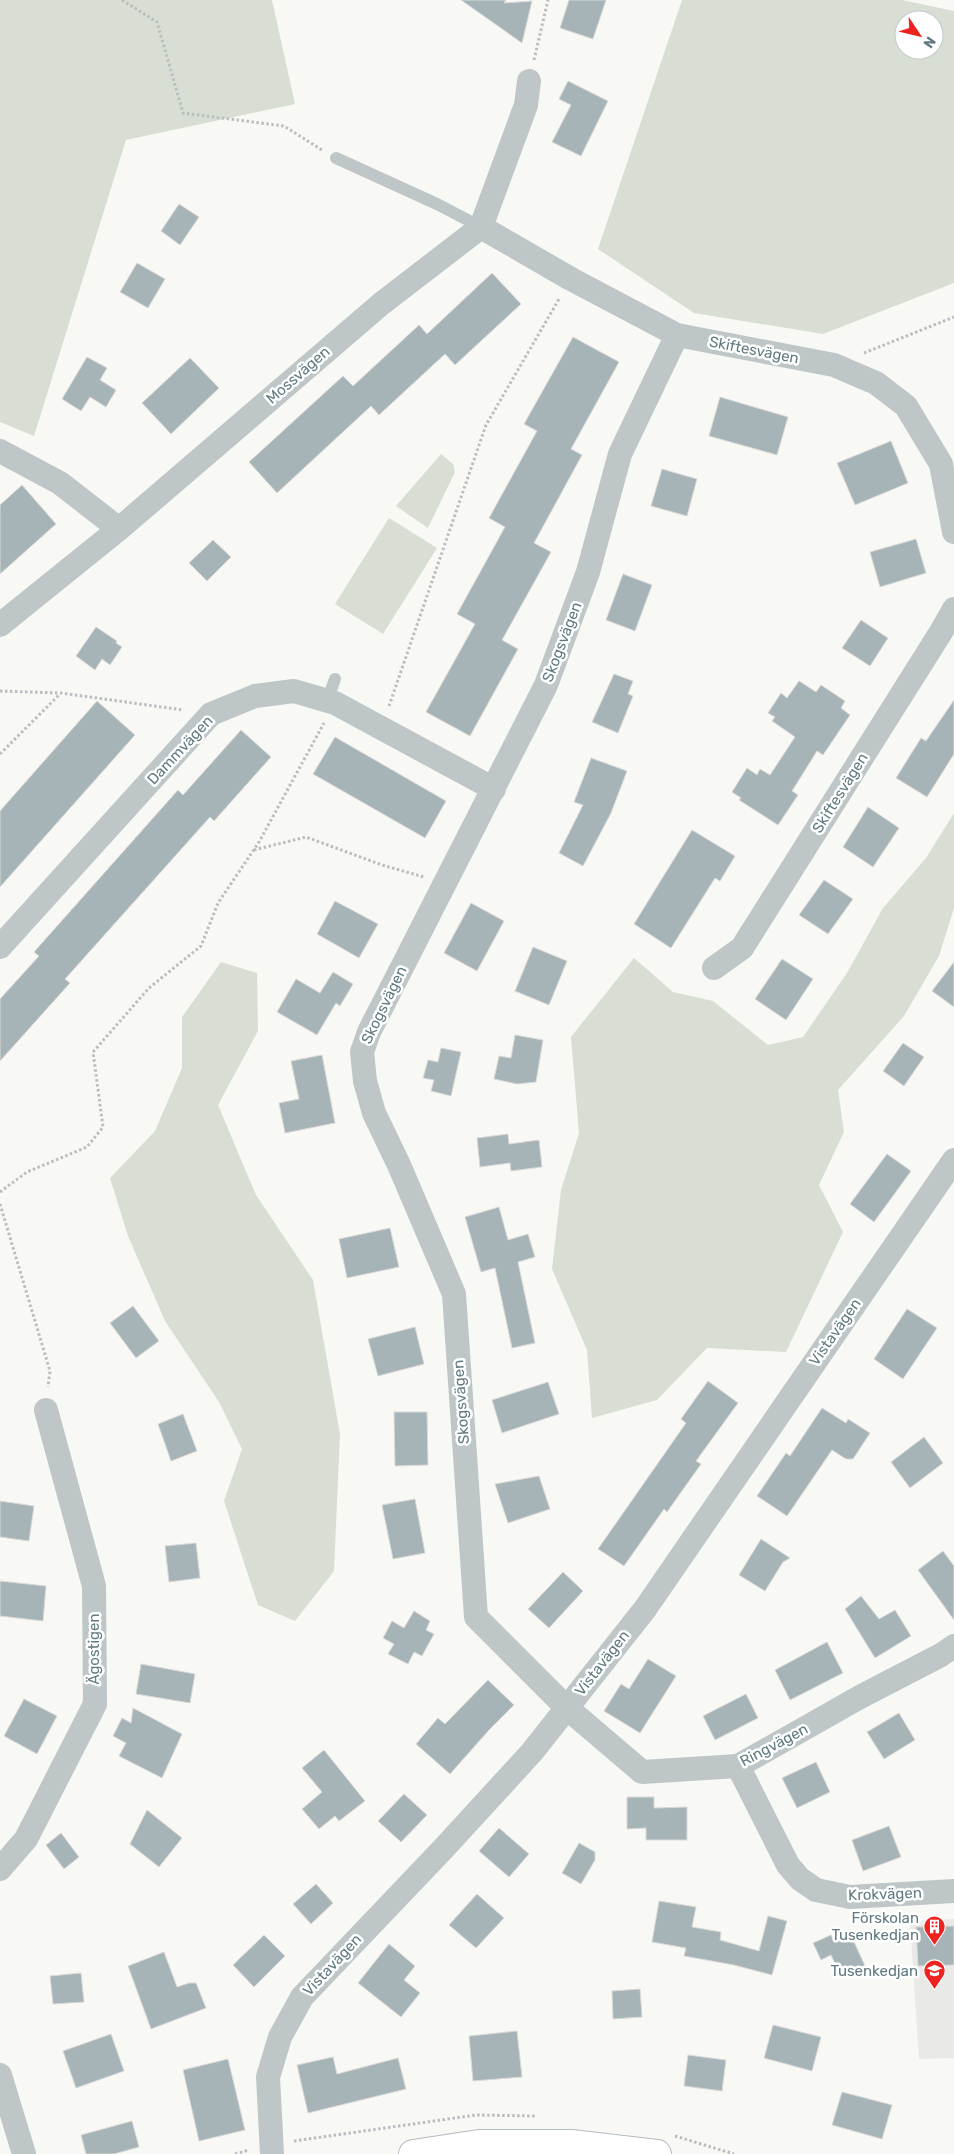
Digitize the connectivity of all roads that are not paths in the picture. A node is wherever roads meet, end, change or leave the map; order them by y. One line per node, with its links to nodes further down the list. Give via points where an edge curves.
1 (529, 81): 3 (street, via 526,105)
2 (336, 158): 3 (lane)
3 (481, 227): 4 (street, Skiftesvägen); 6 (street, Mossvägen, via 381,304)
4 (677, 335): 7 (street, Skiftesvägen, via 834,365 876,383 906,406 941,464); 10 (street, Skogsvägen, via 620,454 588,572 546,685)
5 (0, 451): 6 (street, via 60,483)
6 (119, 528): 9 (street, Mossvägen)
7 (954, 532)
8 (954, 609): 12 (street, Skiftesvägen, via 742,948)
9 (0, 625)
10 (494, 789): 11 (street, Dammvägen, via 381,728 332,694 294,691 255,696 211,714); 16 (street, Skogsvägen, via 369,1032 362,1052 365,1081 374,1113 454,1294 476,1617)
11 (0, 947)
12 (714, 968)
13 (954, 1160): 16 (street, Vistavägen, via 645,1609)
14 (46, 1410): 18 (street, Ägostigen, via 94,1586 95,1704 26,1839)
15 (954, 1646): 17 (street, Ringvägen)
16 (567, 1708): 17 (street, Ringvägen, via 642,1772); 23 (street, Vistavägen, via 532,1752 444,1848 302,1997 280,2037 268,2077)
17 (738, 1766): 19 (street, Krokvägen, via 788,1865 816,1890 850,1897)
18 (0, 1868)
19 (954, 1890)
20 (0, 2075): 22 (street)
21 (571, 2149): 24 (street, via 479,2144); 25 (street)
22 (24, 2154)
23 (272, 2154)
24 (412, 2154)
25 (657, 2154)

